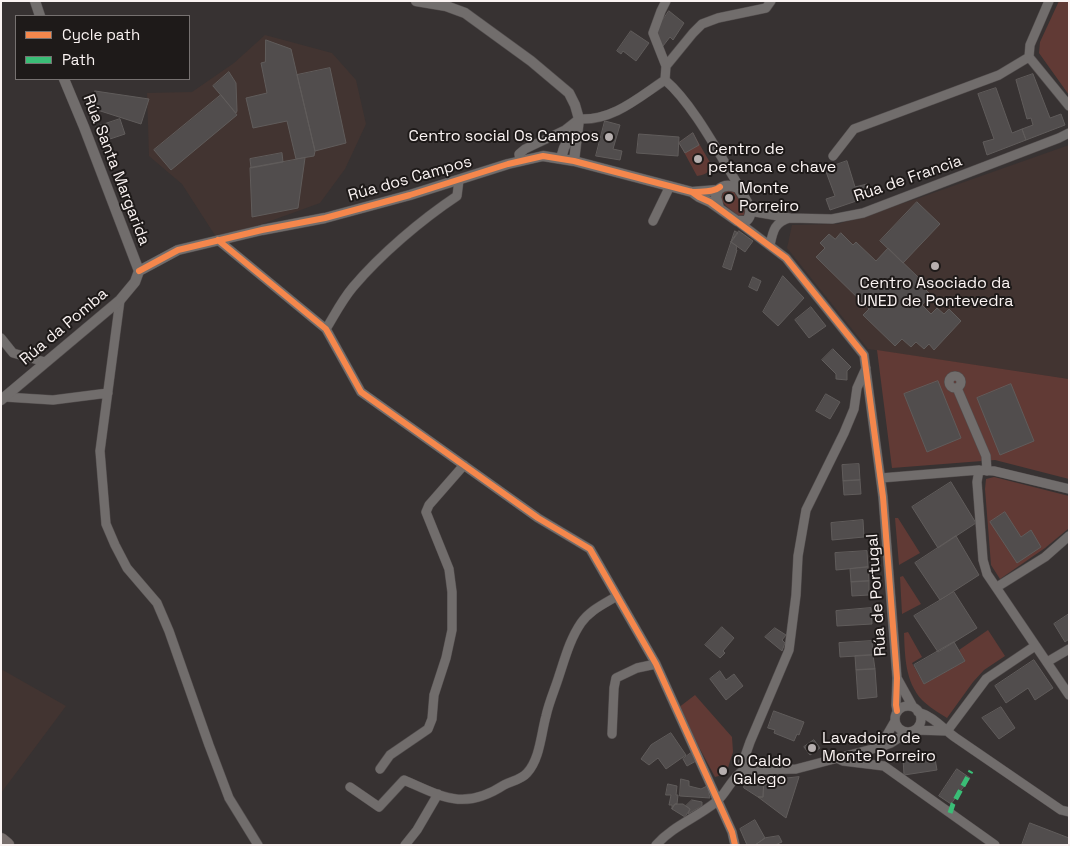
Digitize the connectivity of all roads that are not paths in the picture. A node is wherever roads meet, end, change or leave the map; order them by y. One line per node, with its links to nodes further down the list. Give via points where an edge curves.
1 (36, 1): 6 (street)
2 (416, 1): 12 (street, via 446,6 477,20 568,93)
3 (666, 1): 8 (street, via 653,33)
4 (771, 1): 8 (street, via 766,8 702,24)
5 (1049, 1): 7 (street, via 1030,45)
6 (40, 15)
7 (1029, 57): 11 (street); 14 (street, via 999,75 854,129)
8 (666, 66): 10 (street)
9 (64, 80): 30 (street, Rúa Santa Margarida)
10 (665, 80): 12 (street, via 621,110 589,120); 20 (street, via 676,89 705,131)
11 (1069, 106)
12 (579, 119): 15 (street); 16 (street, via 566,130 525,149 519,154); 17 (street)
13 (1069, 133): 25 (street, Rúa de Francia, via 863,213 832,219)
14 (833, 156)
15 (562, 158): 16 (street, Rúa dos Campos, via 543,156); 17 (street, Rúa dos Campos)
16 (520, 161): 18 (street, Rúa dos Campos)
17 (574, 161): 19 (street, Rúa dos Campos)
18 (459, 180): 28 (street, Rúa dos Campos, via 325,218); 32 (street, via 458,196 380,259 352,288)
19 (670, 186): 22 (street, Rúa dos Campos); 26 (street)
20 (738, 188): 21 (street, via 726,185); 24 (street)
21 (718, 190): 22 (street, Rúa dos Campos); 23 (street)
22 (692, 192): 23 (street, Rúa dos Campos)
23 (719, 208): 27 (street)
24 (751, 209): 25 (street, Rúa de Francia); 27 (street, via 748,220)
25 (790, 218): 29 (street, via 774,227)
26 (654, 221)
27 (737, 221): 29 (street)
28 (218, 240): 30 (street, Rúa dos Campos, via 178,250); 32 (street)
29 (770, 245): 35 (street, via 786,258 864,355)
30 (139, 271): 31 (street, Rúa da Pomba, via 135,282)
31 (120, 300): 34 (street, Rúa da Pomba); 37 (street)
32 (326, 330): 39 (street, via 361,392)
33 (1, 338): 34 (street, via 13,353)
34 (45, 362): 38 (street, Rúa da Pomba)
35 (866, 367): 41 (street); 61 (street, via 844,433 806,510 789,650 750,742 743,762)
36 (957, 388): 40 (street, via 986,456)
37 (108, 393): 38 (street, via 53,400); 68 (street, via 100,451 106,524 127,568 157,603 229,798)
38 (3, 399)
39 (464, 465): 45 (street, via 538,518 590,549); 60 (street, via 426,512 449,569 452,592 452,630 434,695 432,719 428,729 390,755)
40 (983, 470): 41 (street); 42 (street); 44 (street, via 977,482 983,560 987,574)
41 (881, 478): 50 (street, Rúa de Portugal)
42 (1069, 489)
43 (1069, 536): 44 (street, via 1045,557)
44 (997, 587): 46 (street)
45 (617, 596): 49 (street); 63 (street, via 592,611 574,635 546,713 535,760 528,773 482,798 462,800)
46 (1035, 646): 48 (street); 56 (street, via 986,679)
47 (1069, 649): 48 (street)
48 (1047, 662): 51 (street)
49 (656, 664): 57 (street, via 637,668 616,678); 64 (street)
50 (897, 678): 52 (street, Rúa de Portugal); 53 (street, Rúa de Portugal)
51 (1069, 695)
52 (916, 709): 53 (street, via 905,706); 55 (street, via 920,720); 56 (street, Rúa de Portugal, via 928,714)
53 (897, 711): 54 (street)
54 (895, 720): 55 (street, via 902,730); 58 (street)
55 (911, 731): 56 (street); 58 (street)
56 (946, 731): 65 (street, Rúa de Portugal, via 1061,810)
57 (612, 734)
58 (880, 747): 59 (street)
59 (837, 758): 61 (street, via 796,769); 72 (street, via 884,766)
60 (380, 768)
61 (744, 770): 64 (street, via 737,774)
62 (350, 787): 63 (street, via 380,808 404,780)
63 (438, 794): 69 (street, via 418,830)
64 (717, 801): 70 (street, via 665,834); 71 (street)
65 (1069, 812)
66 (1, 840): 67 (highway)
67 (7, 845)
68 (258, 845)
69 (405, 845)
70 (656, 845)
71 (735, 845)
72 (995, 845)

